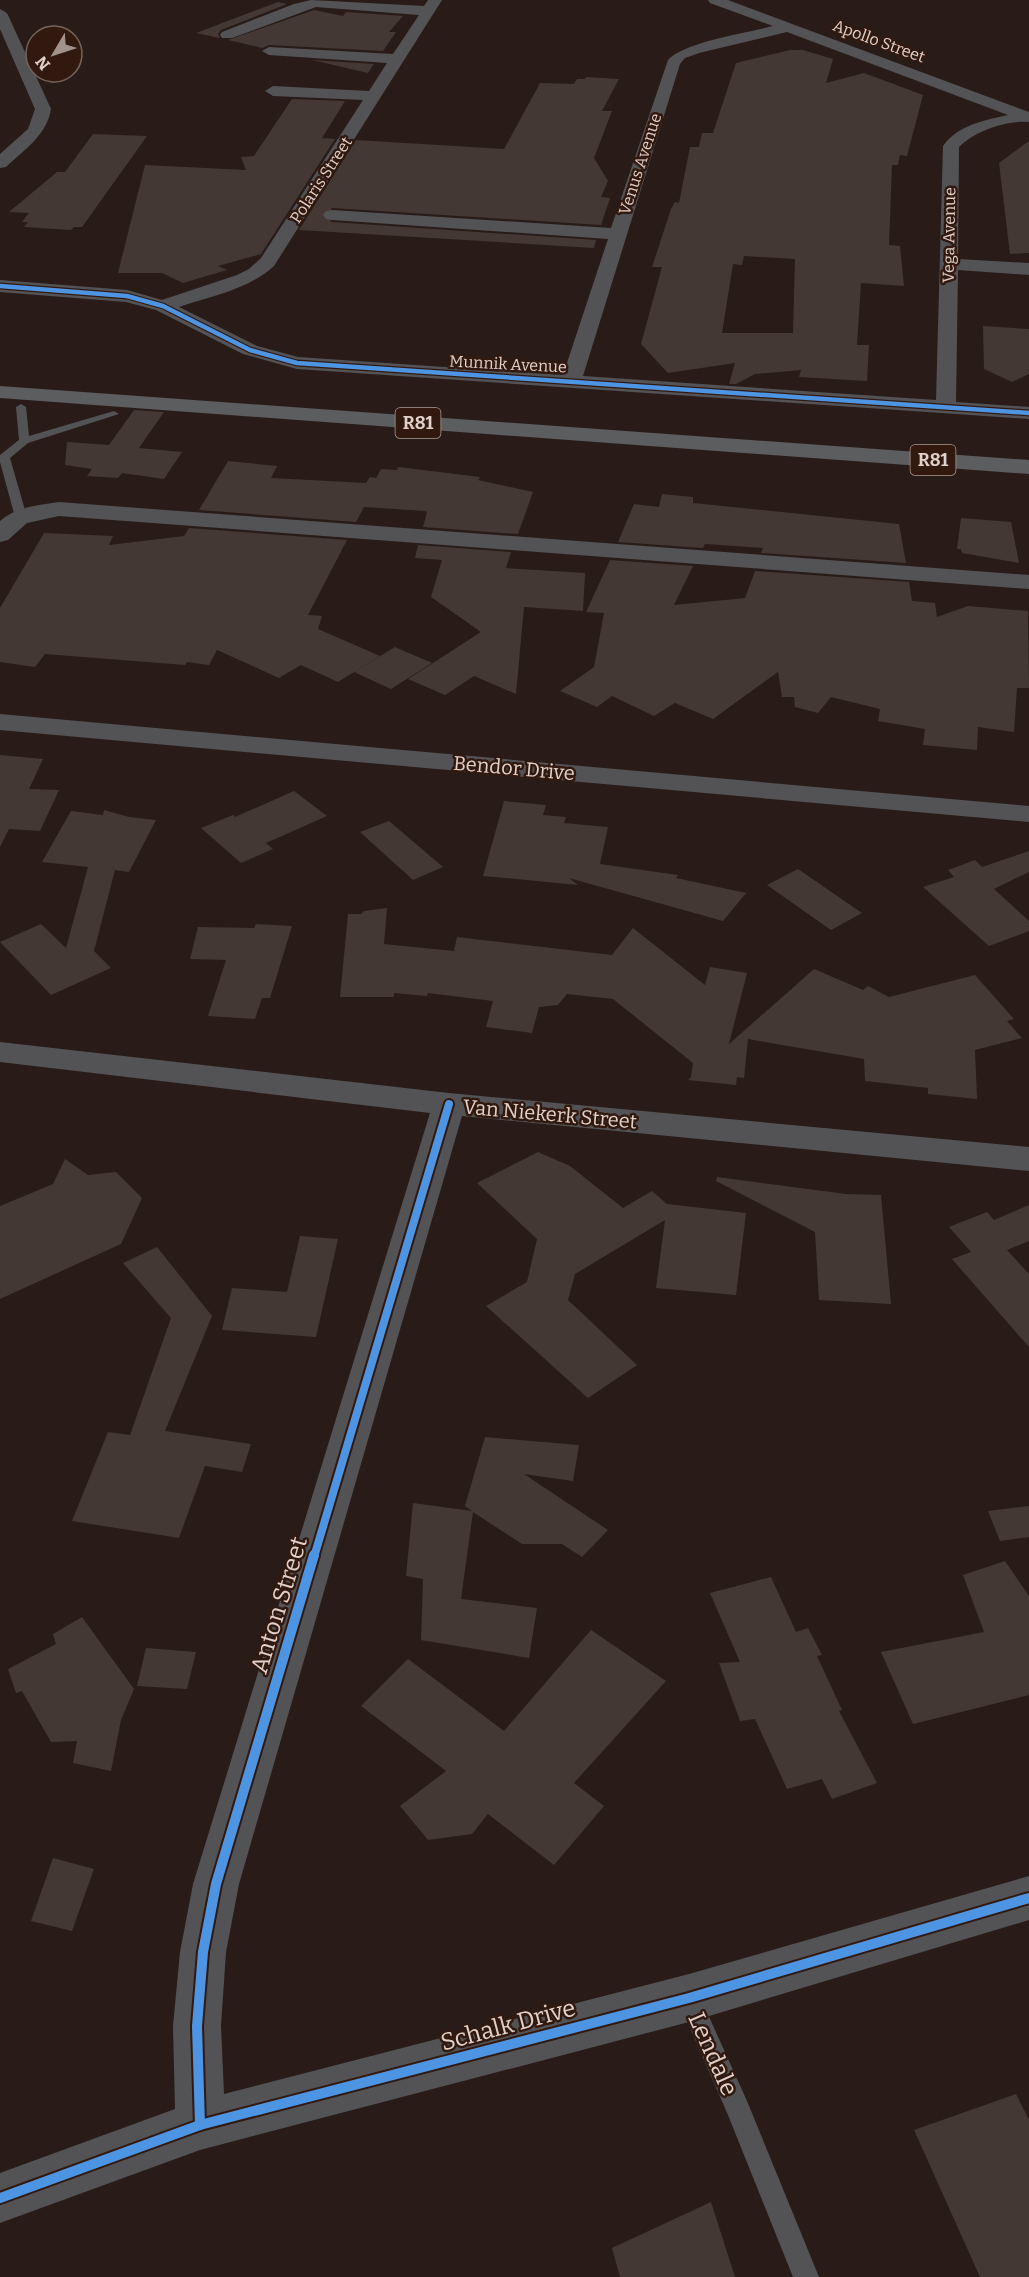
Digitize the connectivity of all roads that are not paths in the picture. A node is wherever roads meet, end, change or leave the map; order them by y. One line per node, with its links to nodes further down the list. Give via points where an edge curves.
1 (715, 0): 4 (street, Apollo Street)
2 (431, 6): 5 (street, via 316,3); 7 (street, Polaris Street)
3 (0, 13): 11 (street, via 43,110 43,120)
4 (788, 27): 10 (street, Apollo Street); 13 (street, Venus Avenue, via 694,50 673,63)
5 (227, 35)
6 (268, 51): 7 (street)
7 (398, 59): 9 (street, Polaris Street)
8 (273, 91): 9 (street)
9 (374, 96): 12 (street, Polaris Street)
10 (1028, 116): 14 (street, Vega Avenue, via 974,129 951,146)
11 (0, 163)
12 (315, 214): 13 (street); 17 (street, Polaris Street, via 256,273)
13 (618, 234): 18 (street, Venus Avenue)
14 (949, 264): 15 (street); 21 (street, Vega Avenue)
15 (1029, 269)
16 (0, 286): 17 (street, Munnik Avenue, via 105,293)
17 (163, 306): 18 (street, Munnik Avenue, via 250,350 297,363)
18 (571, 381): 21 (street, Munnik Avenue)
19 (0, 392): 27 (main road, R81)
20 (10, 406): 23 (main road, R81); 24 (lane)
21 (946, 407): 22 (street, Munnik Avenue)
22 (1029, 413)
23 (114, 414): 24 (lane); 28 (main road, R81)
24 (19, 444): 25 (lane); 26 (lane)
25 (0, 445)
26 (2, 458): 29 (lane)
27 (1029, 467)
28 (1029, 480)
29 (21, 517): 30 (street, via 8,524); 31 (street, via 59,509)
30 (0, 535)
31 (1029, 582)
32 (0, 722): 33 (street, Bendor Drive)
33 (1029, 814)
34 (0, 1052): 35 (street, Van Niekerk Street)
35 (449, 1104): 36 (street, Van Niekerk Street); 39 (street, Anton Street, via 216,1884 203,1952 197,2026)
36 (1029, 1159)
37 (1029, 1898): 38 (street, Schalk Drive)
38 (689, 1998): 39 (street, Schalk Drive); 41 (lane, Lendale)
39 (200, 2125): 40 (street, Schalk Drive)
40 (0, 2198)
41 (806, 2277)

